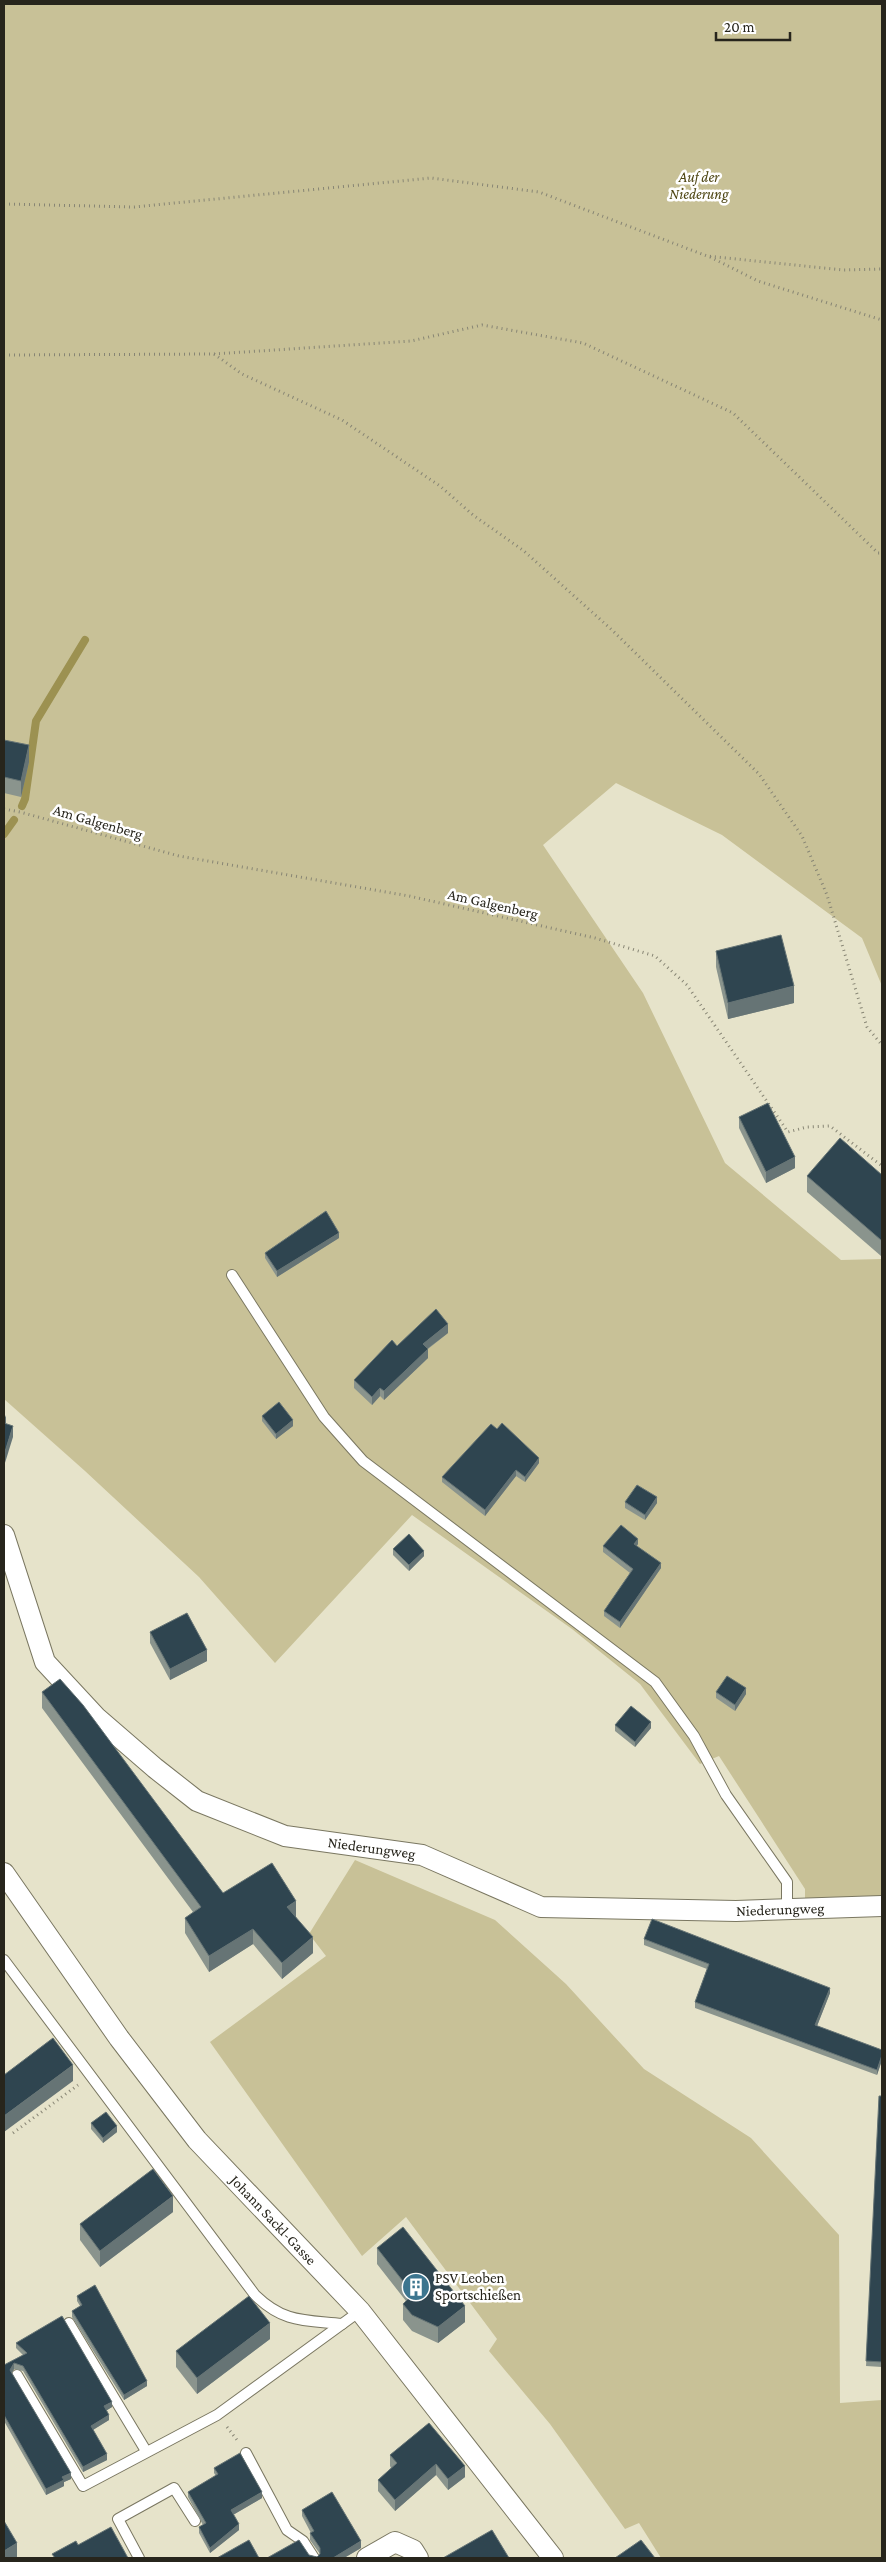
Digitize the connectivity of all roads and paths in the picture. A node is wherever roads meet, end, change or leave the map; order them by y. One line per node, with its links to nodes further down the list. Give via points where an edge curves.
1 (4, 204): 2 (path, via 134,207 431,178 539,192)
2 (707, 256): 3 (path, via 843,270); 4 (path, via 758,281)
3 (882, 270)
4 (882, 320)
5 (214, 354): 6 (path); 7 (path, via 411,342 482,325 583,343 733,412 878,553); 9 (path, via 242,374 342,420 440,486 473,515 524,551 612,630 759,774 802,836 827,895 867,1027)
6 (4, 355)
7 (882, 553)
8 (4, 810): 10 (path, Am Galgenberg, via 179,856 409,896 595,938 655,956 687,985 788,1132 830,1126)
9 (882, 1045)
10 (882, 1166)
11 (232, 1275): 15 (lane, via 324,1418 363,1462 655,1682 694,1736 726,1795 787,1882)
12 (4, 1535): 15 (street, Niederungweg, via 45,1662 96,1716 196,1801 285,1836 422,1855 541,1906)
13 (4, 1874): 19 (street, Johann Sackl-Gasse, via 118,2038 197,2140)
14 (882, 1906): 15 (street, Niederungweg)
15 (787, 1910)
16 (4, 1960): 17 (lane)
17 (90, 2076): 18 (path); 21 (lane, via 255,2295 271,2310 290,2318)
18 (13, 2133)
19 (360, 2312): 21 (lane); 31 (street, Johann Sackl-Gasse)
20 (70, 2323): 24 (lane)
21 (342, 2324): 23 (lane)
22 (17, 2374): 24 (lane, via 83,2486)
23 (217, 2415): 24 (lane); 25 (path)
24 (146, 2451)
25 (246, 2453): 28 (lane, via 287,2530 303,2541)
26 (195, 2521): 27 (lane, via 174,2488 118,2519)
27 (139, 2558)
28 (314, 2558)
29 (366, 2558): 30 (street, via 395,2542 413,2550)
30 (418, 2558)
31 (553, 2558)

